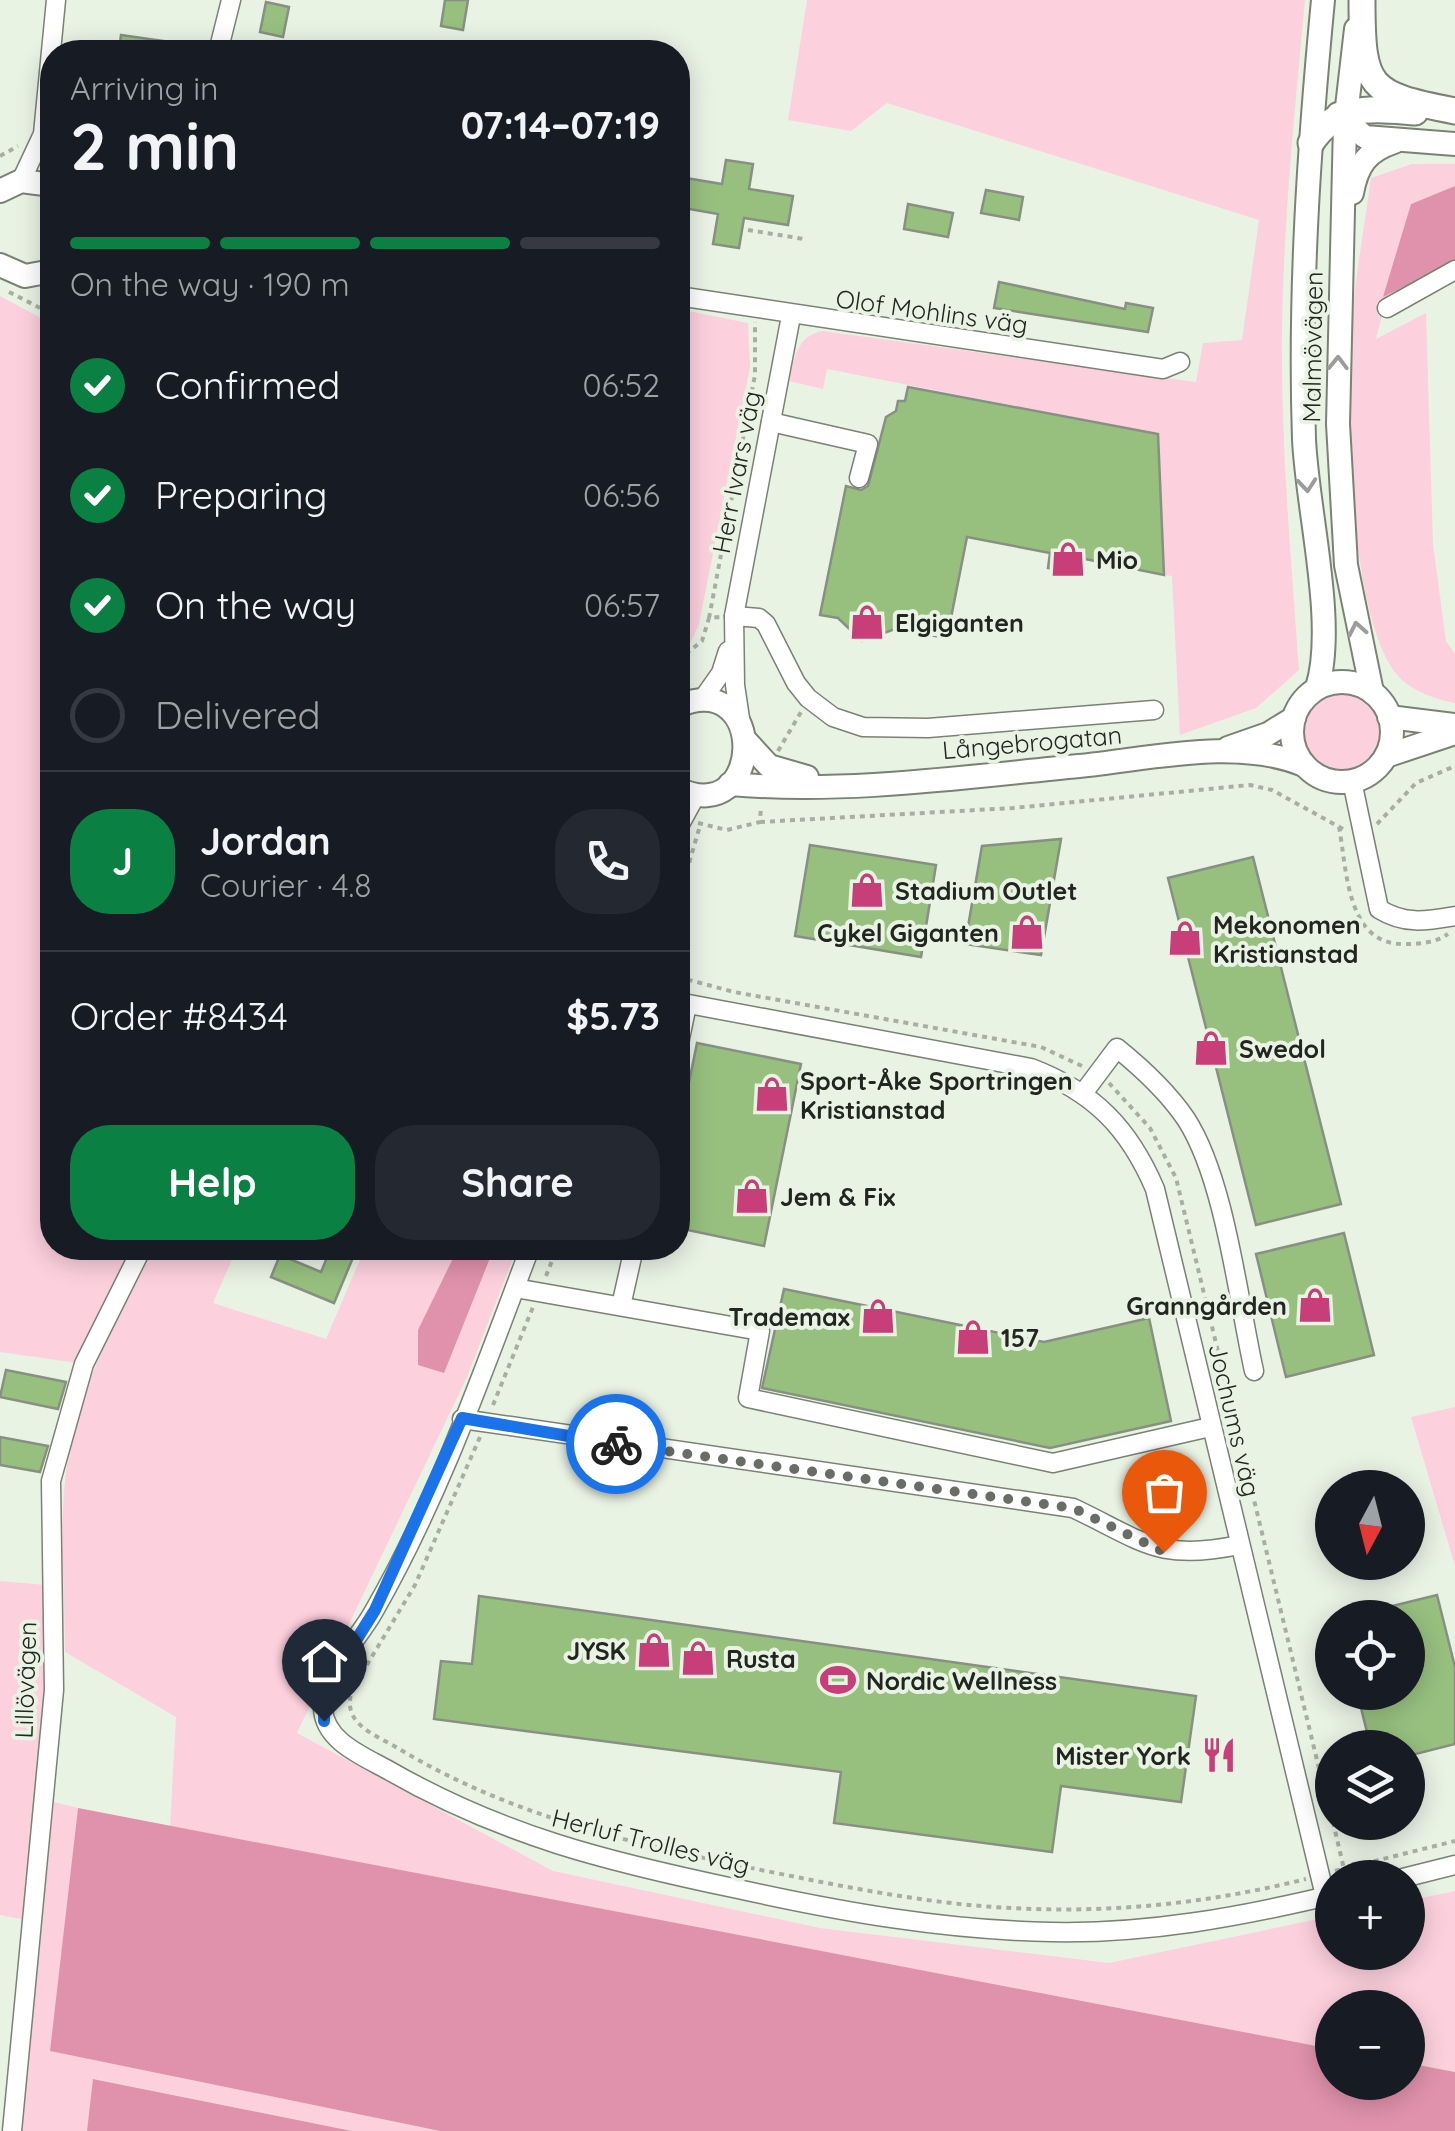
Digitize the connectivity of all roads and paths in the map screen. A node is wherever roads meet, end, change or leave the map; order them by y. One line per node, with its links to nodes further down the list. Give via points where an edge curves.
1 (56, 0): 5 (street)
2 (232, 0): 6 (street)
3 (1361, 0): 7 (highway, via 1362,54 1372,80 1395,97); 8 (main road, Malmövägen)
4 (1322, 7): 8 (main road, via 1326,88); 11 (main road, Malmövägen)
5 (54, 40)
6 (221, 40)
7 (1455, 112): 8 (highway, via 1368,108)
8 (1344, 117): 10 (main road, via 1366,138); 11 (highway); 20 (main road, Malmövägen)
9 (40, 138): 13 (street)
10 (1394, 142): 12 (main road); 20 (main road, via 1368,154 1356,173)
11 (1311, 144): 33 (main road, Malmövägen, one-way to 33, via 1302,370 1323,631)
12 (1455, 144)
13 (8, 185): 14 (main road)
14 (40, 185)
15 (748, 230): 16 (path)
16 (804, 238)
17 (4, 275): 18 (main road); 22 (path, via 9,292)
18 (40, 276)
19 (1451, 276): 23 (street)
20 (1339, 287): 34 (main road, Malmövägen, one-way to 20, via 1344,547)
21 (690, 298): 24 (street, Olof Mohlins väg)
22 (40, 308)
23 (1387, 308)
24 (755, 310): 25 (street, Olof Mohlins väg); 30 (path, via 755,375)
25 (791, 316): 26 (street, Olof Mohlins väg, via 1163,369); 27 (street, Herr Ivars väg)
26 (1180, 362)
27 (771, 422): 28 (street, via 868,444); 29 (street, Herr Ivars väg)
28 (859, 478)
29 (734, 616): 30 (path); 31 (street, Herr Ivars väg); 37 (street, via 766,624 808,698 833,717 864,727)
30 (709, 618): 32 (path, via 702,641)
31 (732, 636): 35 (street, Herr Ivars väg, via 722,673); 41 (street, Herr Ivars väg)
32 (690, 650)
33 (1317, 688): 34 (main road, via 1345,682); 39 (main road)
34 (1372, 692): 38 (main road)
35 (690, 699)
36 (690, 704): 41 (main road, Långebrogatan, via 725,708)
37 (1154, 710)
38 (1390, 717): 40 (main road); 44 (main road)
39 (1294, 718): 43 (main road, Långebrogatan); 45 (main road, via 1293,743)
40 (1455, 725)
41 (744, 733): 48 (main road, via 744,765); 49 (main road, Långebrogatan, via 769,766)
42 (1455, 733): 44 (main road)
43 (1210, 753): 45 (main road, Långebrogatan, via 1271,754); 49 (main road, Långebrogatan)
44 (1386, 756): 47 (main road)
45 (1304, 765): 47 (main road, via 1324,779)
46 (1455, 766): 53 (path, via 1416,784 1387,818)
47 (1352, 780): 53 (street)
48 (730, 784): 49 (main road, Långebrogatan); 50 (main road, Långebrogatan)
49 (860, 784)
50 (690, 791)
51 (760, 822): 53 (path, via 1250,786 1272,790 1335,826)
52 (700, 824): 54 (path)
53 (1359, 828): 55 (street, via 1379,908 1416,922)
54 (690, 859)
55 (1455, 916)
56 (690, 980): 58 (path, via 1041,1047)
57 (690, 1005): 59 (street, Jochums väg, via 1031,1068)
58 (1098, 1074): 59 (street); 67 (street, via 1117,1048 1156,1081 1193,1132 1216,1195); 72 (path, via 1142,1118 1176,1178)
59 (1084, 1092): 70 (street, Jochums väg, via 1124,1130 1156,1189)
60 (136, 1260): 80 (street, Lillövägen, via 84,1364 51,1481 54,1690)
61 (526, 1260): 64 (street, Herluf Trolles väg)
62 (552, 1260): 65 (path)
63 (631, 1260): 66 (street)
64 (515, 1288): 65 (street); 68 (street, Herluf Trolles väg)
65 (539, 1292): 66 (street); 69 (path)
66 (621, 1306): 70 (street, via 760,1331 748,1398 1053,1463)
67 (1254, 1371)
68 (462, 1418): 69 (street); 79 (street, Herluf Trolles väg, via 375,1610 322,1705 336,1738 424,1791 559,1848 853,1914 926,1924 1129,1930 1254,1914)
69 (486, 1424): 71 (street, via 1073,1508 1164,1552 1197,1554); 78 (path, via 416,1585 349,1698 354,1722 434,1770 560,1824 930,1903 1098,1910 1214,1898)
70 (1210, 1427): 71 (street, Jochums väg)
71 (1239, 1545): 74 (street, Jochums väg)
72 (1315, 1748)
73 (1455, 1841): 75 (path)
74 (1316, 1860)
75 (1380, 1860)
76 (1455, 1865): 77 (street)
77 (1425, 1872)
78 (1315, 1876)
79 (1315, 1899)
80 (12, 2131)

